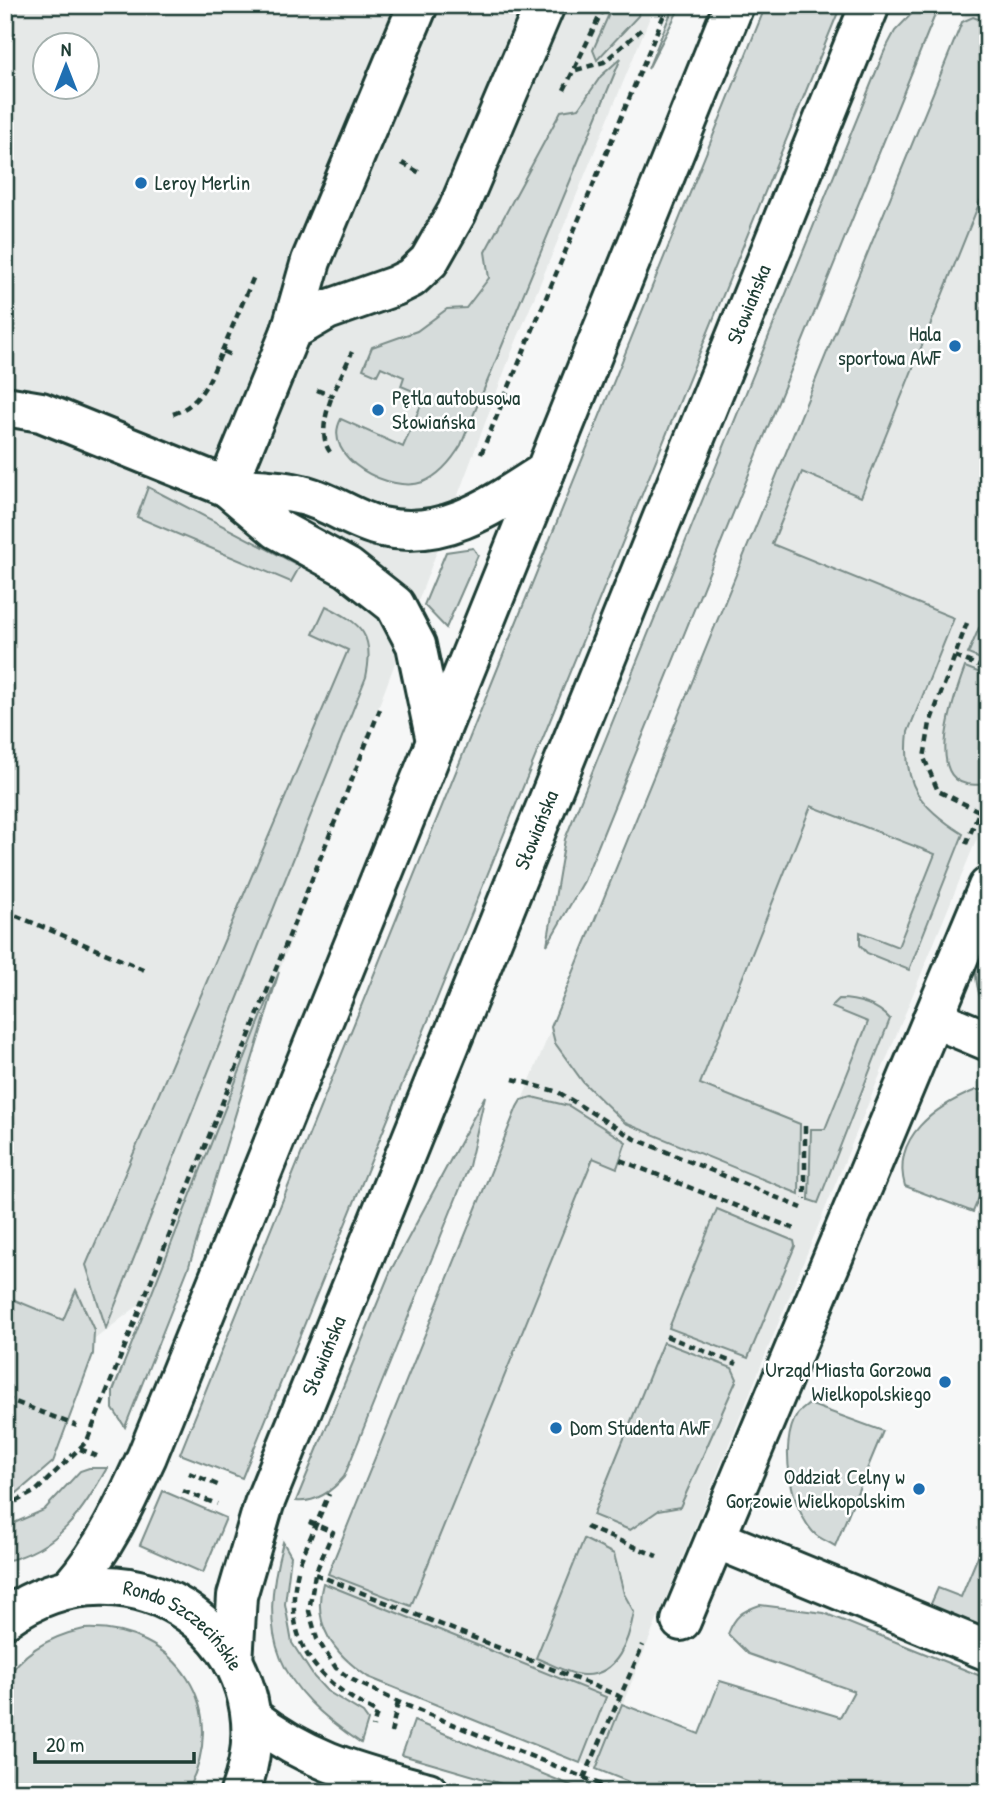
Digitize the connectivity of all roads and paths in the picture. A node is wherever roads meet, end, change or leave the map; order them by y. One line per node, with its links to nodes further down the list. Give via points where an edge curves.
1 (418, 5): 10 (main road, via 311,261)
2 (545, 5): 10 (main road, via 457,212 429,261 411,278 327,310)
3 (668, 5): 16 (path)
4 (734, 5): 17 (main road)
5 (870, 5): 42 (main road, Słowiańska)
6 (963, 5): 7 (path)
7 (988, 15)
8 (641, 30): 9 (path, via 604,62)
9 (575, 70)
10 (290, 331): 11 (main road)
11 (273, 372): 14 (path, via 222,351 198,398 186,410); 18 (main road)
12 (332, 396): 15 (path, via 325,446)
13 (5, 406): 18 (main road, via 41,412)
14 (170, 415)
15 (334, 458)
16 (477, 461)
17 (545, 472): 18 (main road, via 460,521 409,530 381,527 302,495); 23 (main road)
18 (227, 487): 23 (main road, via 277,528 348,568 395,605 416,645)
19 (967, 624): 20 (path)
20 (955, 656): 21 (path); 24 (path, via 930,723 924,758 938,791)
21 (988, 670)
22 (383, 698): 38 (path, via 91,1432)
23 (436, 741): 39 (main road)
24 (979, 811)
25 (988, 887): 28 (main road)
26 (5, 911): 27 (path)
27 (145, 970)
28 (933, 1018): 29 (main road); 33 (main road)
29 (988, 1041)
30 (513, 1079): 31 (path, via 558,1092 633,1138 805,1209)
31 (805, 1126)
32 (620, 1160): 33 (path)
33 (838, 1246): 45 (main road)
34 (666, 1336): 35 (path)
35 (740, 1365)
36 (5, 1398): 37 (path)
37 (77, 1426)
38 (80, 1449): 39 (path); 41 (path, via 36,1491)
39 (139, 1473): 42 (path); 49 (main road, via 113,1532)
40 (329, 1494): 46 (path)
41 (5, 1507)
42 (259, 1521): 46 (path); 53 (main road, Słowiańska, via 237,1596)
43 (586, 1527): 47 (path)
44 (333, 1532): 48 (path)
45 (716, 1539): 51 (main road); 52 (main road)
46 (309, 1541): 56 (path, via 293,1590 296,1631 318,1671 333,1686 377,1713)
47 (662, 1558)
48 (315, 1574): 54 (path); 57 (path, via 310,1592 312,1625 323,1653 349,1678)
49 (71, 1587): 50 (main road, Rondo Szczecińskie); 53 (main road, Rondo Szczecińskie, via 109,1584 164,1598 210,1631)
50 (12, 1608)
51 (681, 1620): 54 (path, via 640,1647)
52 (988, 1651)
53 (233, 1662): 55 (main road, Rondo Szczecińskie)
54 (619, 1696): 57 (path)
55 (251, 1717): 56 (main road, via 291,1747); 58 (main road, Rondo Szczecińskie, via 252,1746)
56 (360, 1772): 59 (main road)
57 (584, 1778): 60 (path)
58 (240, 1792)
59 (428, 1792)
60 (619, 1792)

